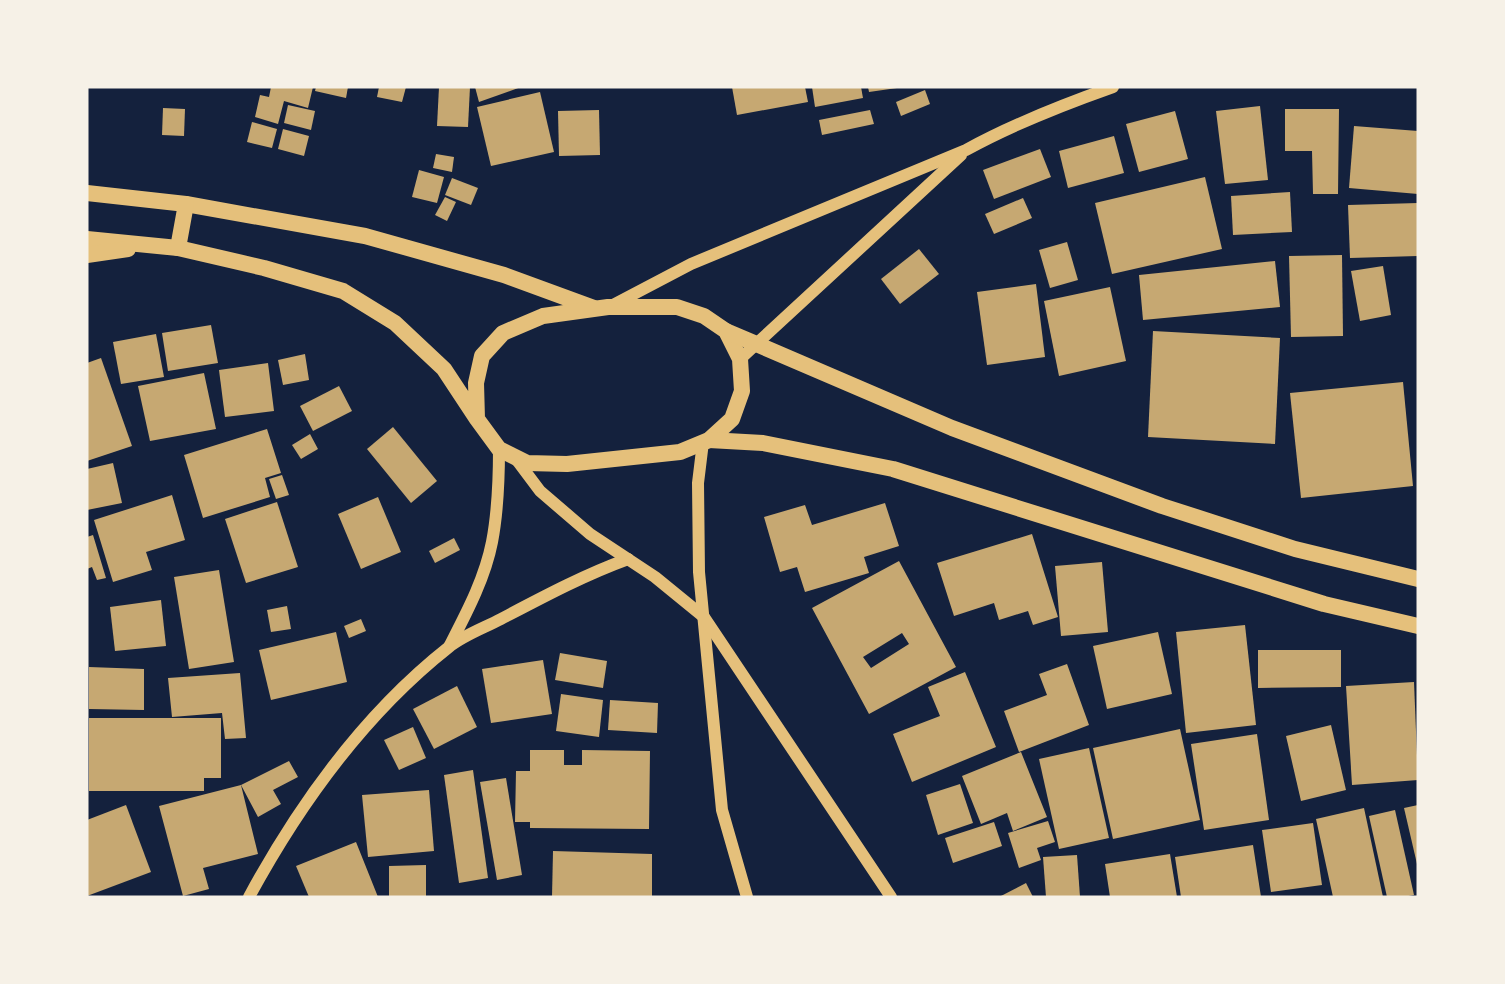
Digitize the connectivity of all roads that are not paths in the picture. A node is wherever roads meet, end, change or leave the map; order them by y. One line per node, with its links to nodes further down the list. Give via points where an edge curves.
1 (1113, 87): 2 (main road, via 1004,129)
2 (966, 150): 9 (main road, via 691,264); 11 (main road)
3 (87, 193): 4 (highway)
4 (186, 204): 7 (highway); 9 (highway, via 365,236 504,275)
5 (87, 239): 6 (highway)
6 (153, 245): 7 (highway); 8 (highway)
7 (178, 248): 13 (highway, via 343,291 395,323 444,369)
8 (87, 255)
9 (601, 308): 10 (highway, via 677,307 704,316); 13 (highway, via 543,316 502,333 482,356 476,383)
10 (726, 331): 11 (highway); 12 (highway)
11 (755, 343): 12 (main road); 17 (highway, via 952,428 1162,506 1295,549)
12 (740, 358): 14 (highway, via 742,391 732,419)
13 (477, 419): 15 (highway)
14 (706, 441): 15 (highway, via 680,452 567,464 528,463); 18 (main road, via 698,483); 19 (highway, via 763,443 893,469 1323,604)
15 (506, 452): 16 (main road, via 540,491 590,534); 20 (main road, via 492,543 474,599)
16 (628, 559): 18 (main road); 20 (main road, via 588,573)
17 (1418, 579)
18 (704, 617): 22 (main road, via 722,810); 23 (main road)
19 (1418, 626)
20 (450, 645): 21 (main road, via 389,701 345,750 280,840)
21 (249, 897)
22 (747, 897)
23 (891, 897)

